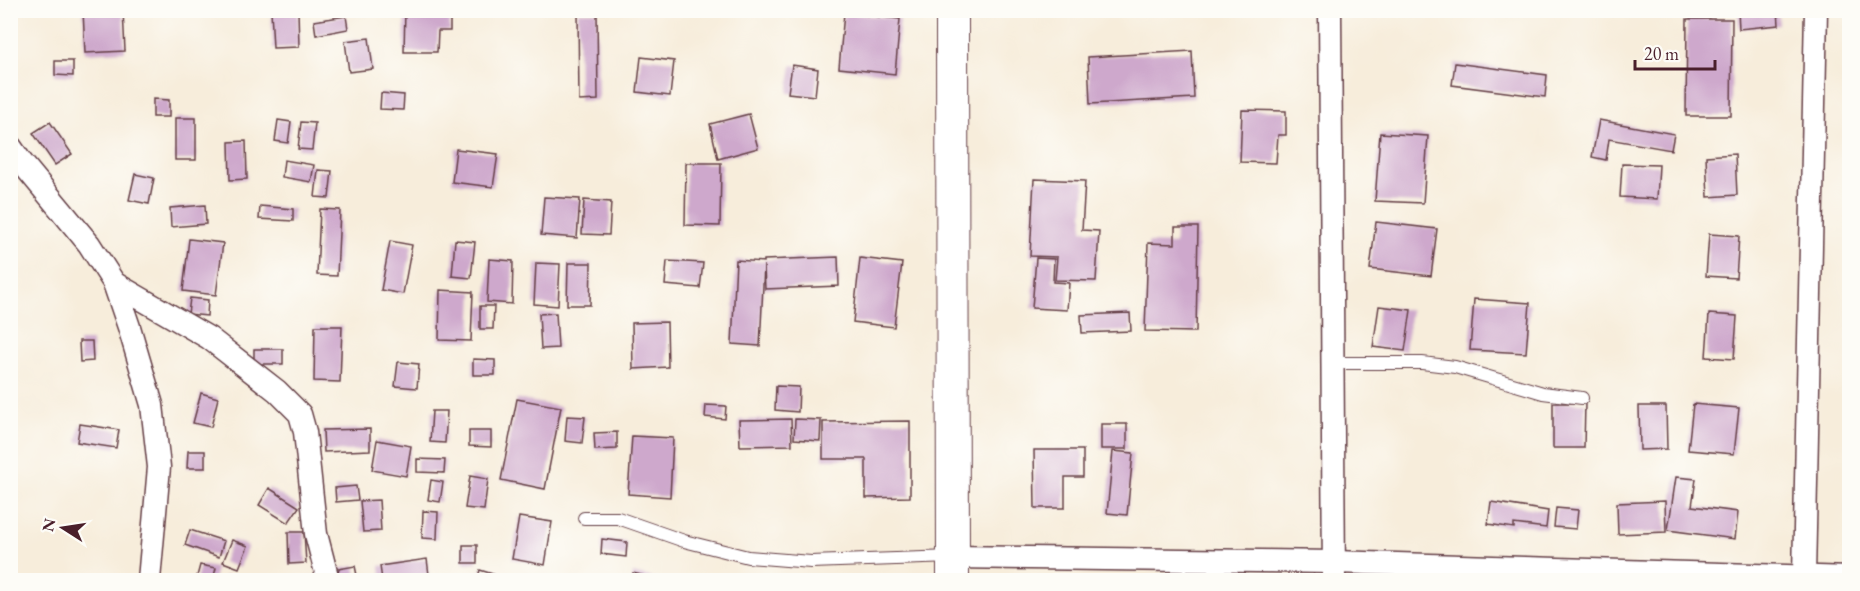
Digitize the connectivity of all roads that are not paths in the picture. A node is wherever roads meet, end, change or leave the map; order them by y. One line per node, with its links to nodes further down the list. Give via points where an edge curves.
1 (952, 10): 9 (main road)
2 (1330, 10): 6 (street)
3 (1816, 10): 11 (street)
4 (10, 146): 5 (street)
5 (114, 283): 13 (street, via 152,405 159,468); 14 (street, via 209,338 300,414 316,534)
6 (1332, 363): 7 (lane, via 1455,367 1543,393); 10 (street)
7 (1582, 398)
8 (584, 518): 9 (lane, via 618,518 684,541 748,557)
9 (953, 569): 10 (street)
10 (1334, 571): 11 (street)
11 (1804, 576): 12 (street)
12 (1850, 578)
13 (150, 580)
14 (328, 580)

